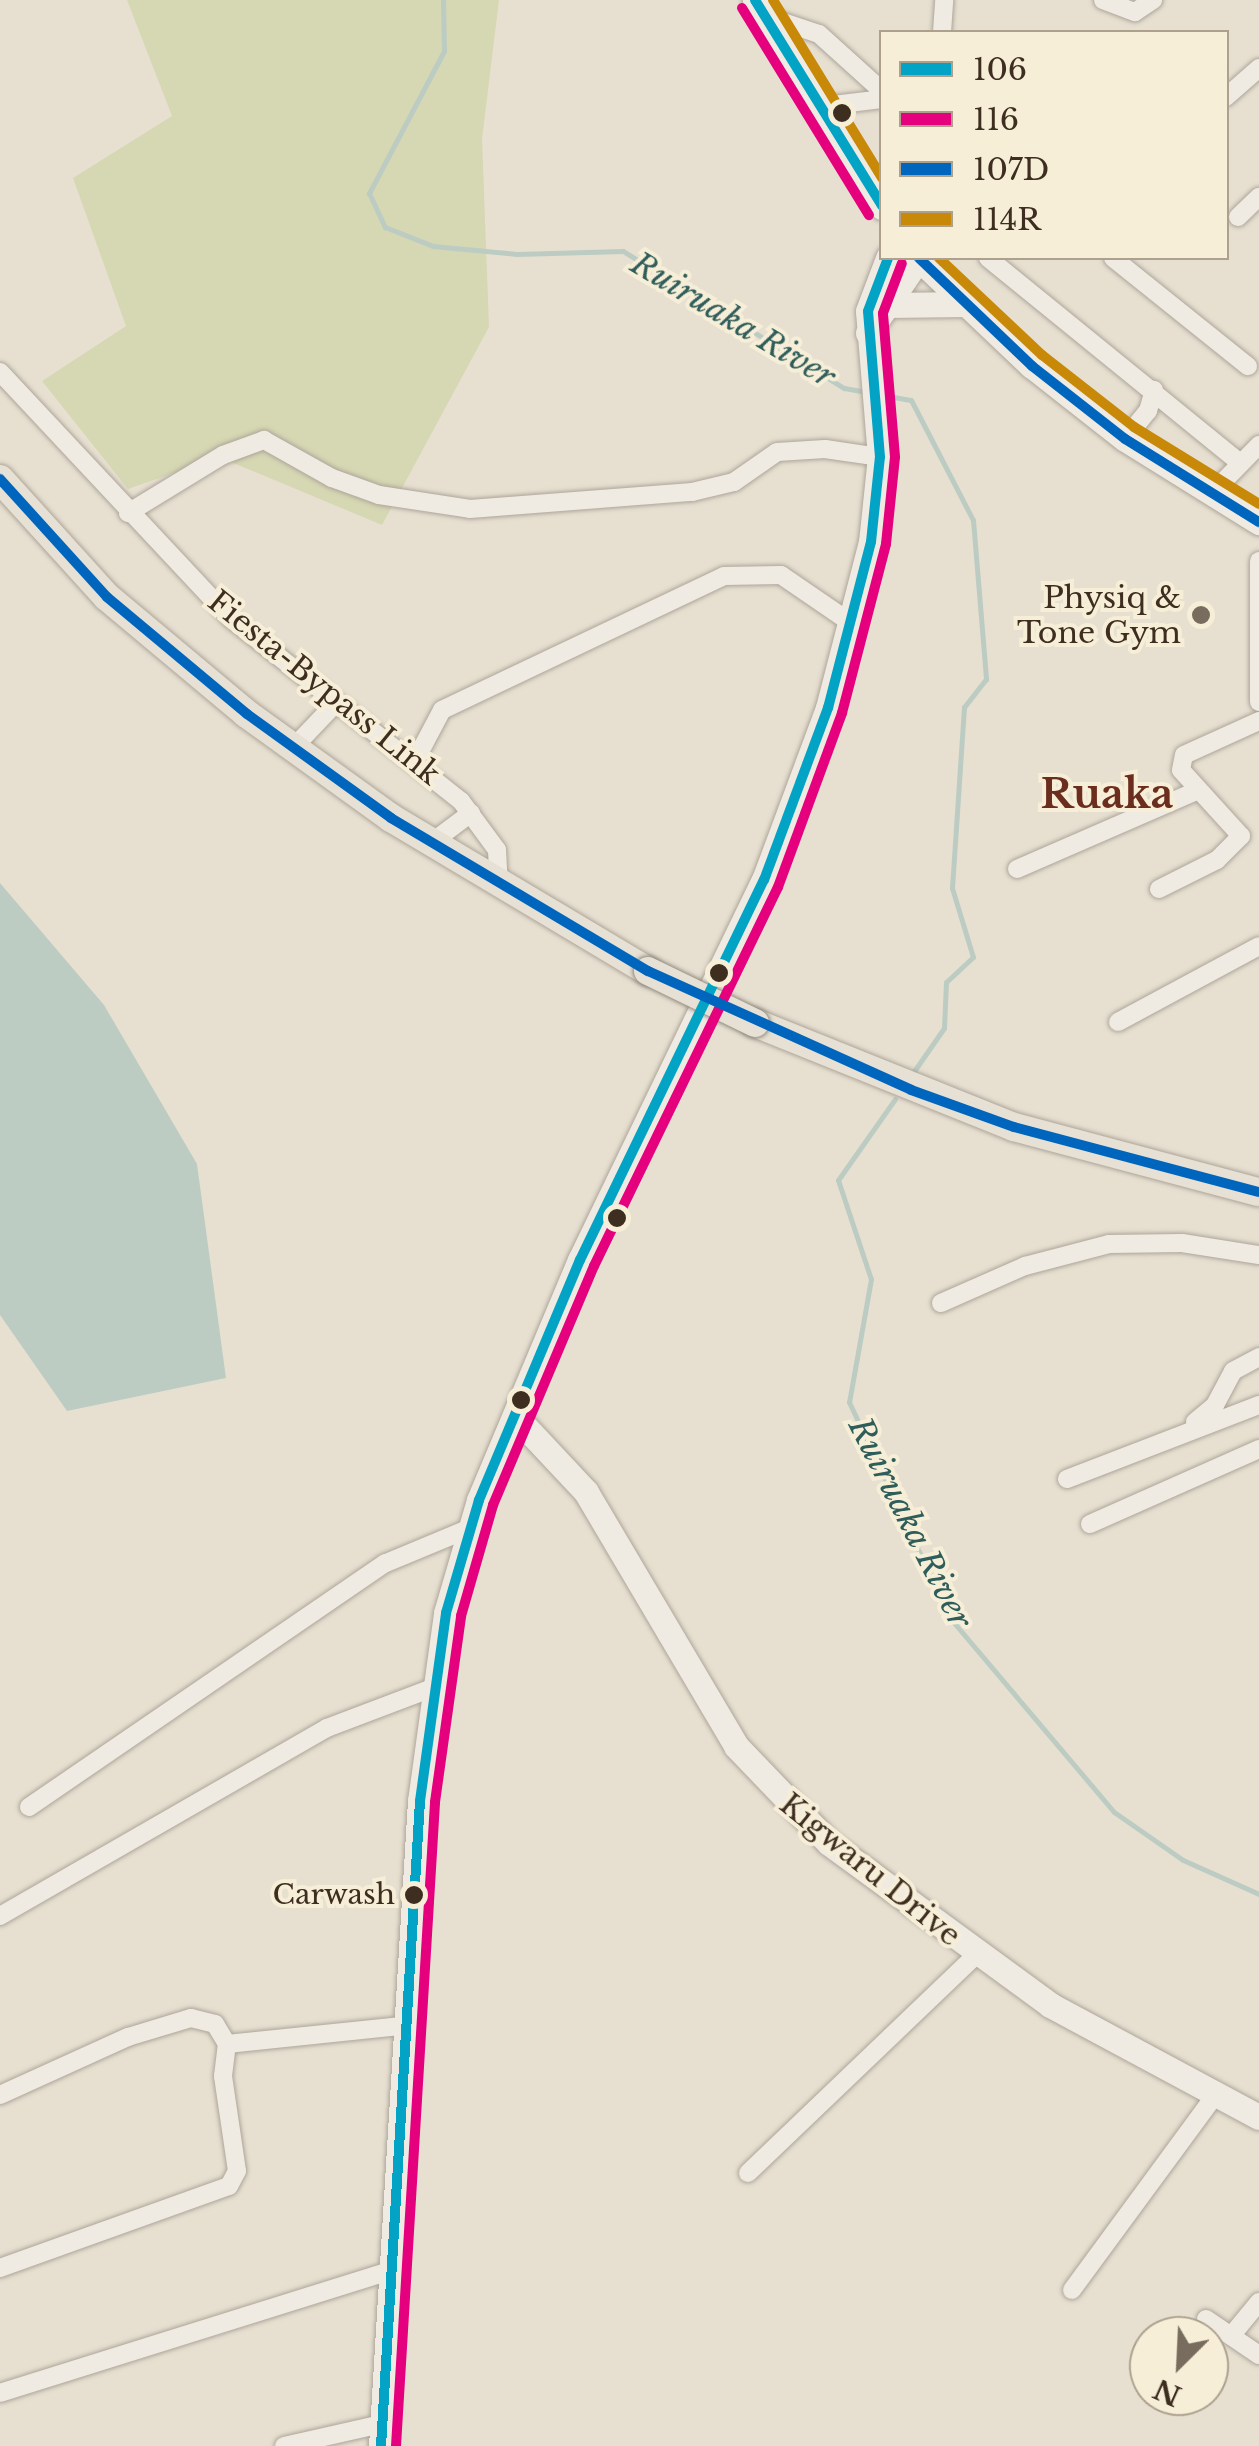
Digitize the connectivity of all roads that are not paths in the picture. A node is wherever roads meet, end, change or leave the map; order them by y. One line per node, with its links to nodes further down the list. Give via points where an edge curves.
1 (944, 0): 5 (street)
2 (1102, 0): 3 (street, via 1135,12)
3 (1153, 0)
4 (758, 7): 7 (street, via 818,34); 10 (main road)
5 (942, 30)
6 (1259, 68): 8 (street)
7 (879, 88)
8 (1229, 93)
9 (879, 100): 10 (street)
10 (816, 107): 12 (main road)
11 (1259, 197): 13 (street)
12 (879, 202)
13 (1238, 217)
14 (887, 260): 21 (main road, via 868,311)
15 (918, 260): 19 (main road)
16 (921, 260): 20 (main road)
17 (991, 260): 24 (street)
18 (1116, 260): 22 (street)
19 (888, 304): 20 (main road); 21 (main road)
20 (967, 304): 25 (main road)
21 (868, 333): 27 (main road)
22 (1248, 366)
23 (0, 372): 31 (street, Fiesta-Bypass Link)
24 (1154, 390): 25 (street, via 1148,411); 28 (street)
25 (1124, 440): 30 (main road)
26 (1259, 445): 28 (street)
27 (880, 457): 31 (street, via 824,449 777,452 734,482 692,492 470,509 379,494 332,478 264,440 223,454); 34 (main road, via 871,542)
28 (1240, 462): 30 (street)
29 (0, 479): 38 (main road, via 107,598)
30 (1211, 494): 32 (main road)
31 (128, 513): 36 (street, Fiesta-Bypass Link, via 230,618)
32 (1259, 522)
33 (1259, 561): 35 (street)
34 (851, 623): 39 (street, via 781,576 724,576 442,710); 53 (main road, via 822,727 764,880 580,1260)
35 (1259, 702)
36 (334, 705): 38 (street); 39 (street, Fiesta-Bypass Link)
37 (1259, 721): 40 (street, via 1184,755 1181,770)
38 (293, 748): 42 (main road)
39 (414, 761): 41 (street, Fiesta-Bypass Link)
40 (1199, 790): 43 (street); 45 (street, via 1240,829 1239,841)
41 (471, 813): 42 (street); 44 (street, Fiesta-Bypass Link, via 497,850)
42 (430, 842): 44 (main road)
43 (1017, 869)
44 (499, 886): 48 (main road, bridge, via 648,972 896,1084 1014,1127)
45 (1159, 889)
46 (1259, 946): 47 (street)
47 (1118, 1022)
48 (1249, 1190)
49 (1259, 1254): 50 (street, via 1182,1242 1108,1244 1025,1266)
50 (941, 1302)
51 (1259, 1357): 54 (street, via 1233,1372 1215,1406)
52 (1259, 1404): 54 (street)
53 (515, 1416): 58 (main road); 62 (main road, Kigwaru Drive, via 586,1492 689,1674 772,1789 829,1843)
54 (1178, 1434): 56 (street)
55 (1259, 1449): 57 (street)
56 (1066, 1479)
57 (1090, 1524)
58 (470, 1528): 59 (main road); 60 (street, via 386,1564)
59 (435, 1687): 61 (street, via 327,1728); 63 (main road)
60 (29, 1807)
61 (0, 1916)
62 (976, 1956): 66 (main road, Kigwaru Drive); 68 (street)
63 (402, 2026): 64 (street); 70 (main road)
64 (227, 2044): 65 (street, via 214,2024 191,2018 128,2037); 69 (street, via 224,2076 237,2171 229,2186)
65 (0, 2094)
66 (1215, 2095): 67 (main road, Kigwaru Drive); 71 (street)
67 (1259, 2116)
68 (748, 2173)
69 (0, 2268)
70 (389, 2271): 76 (street); 77 (main road)
71 (1072, 2290)
72 (1259, 2302): 74 (street)
73 (1229, 2334): 74 (street)
74 (1232, 2336): 75 (street)
75 (1259, 2355)
76 (0, 2393)
77 (382, 2435): 78 (street)
78 (284, 2446)

